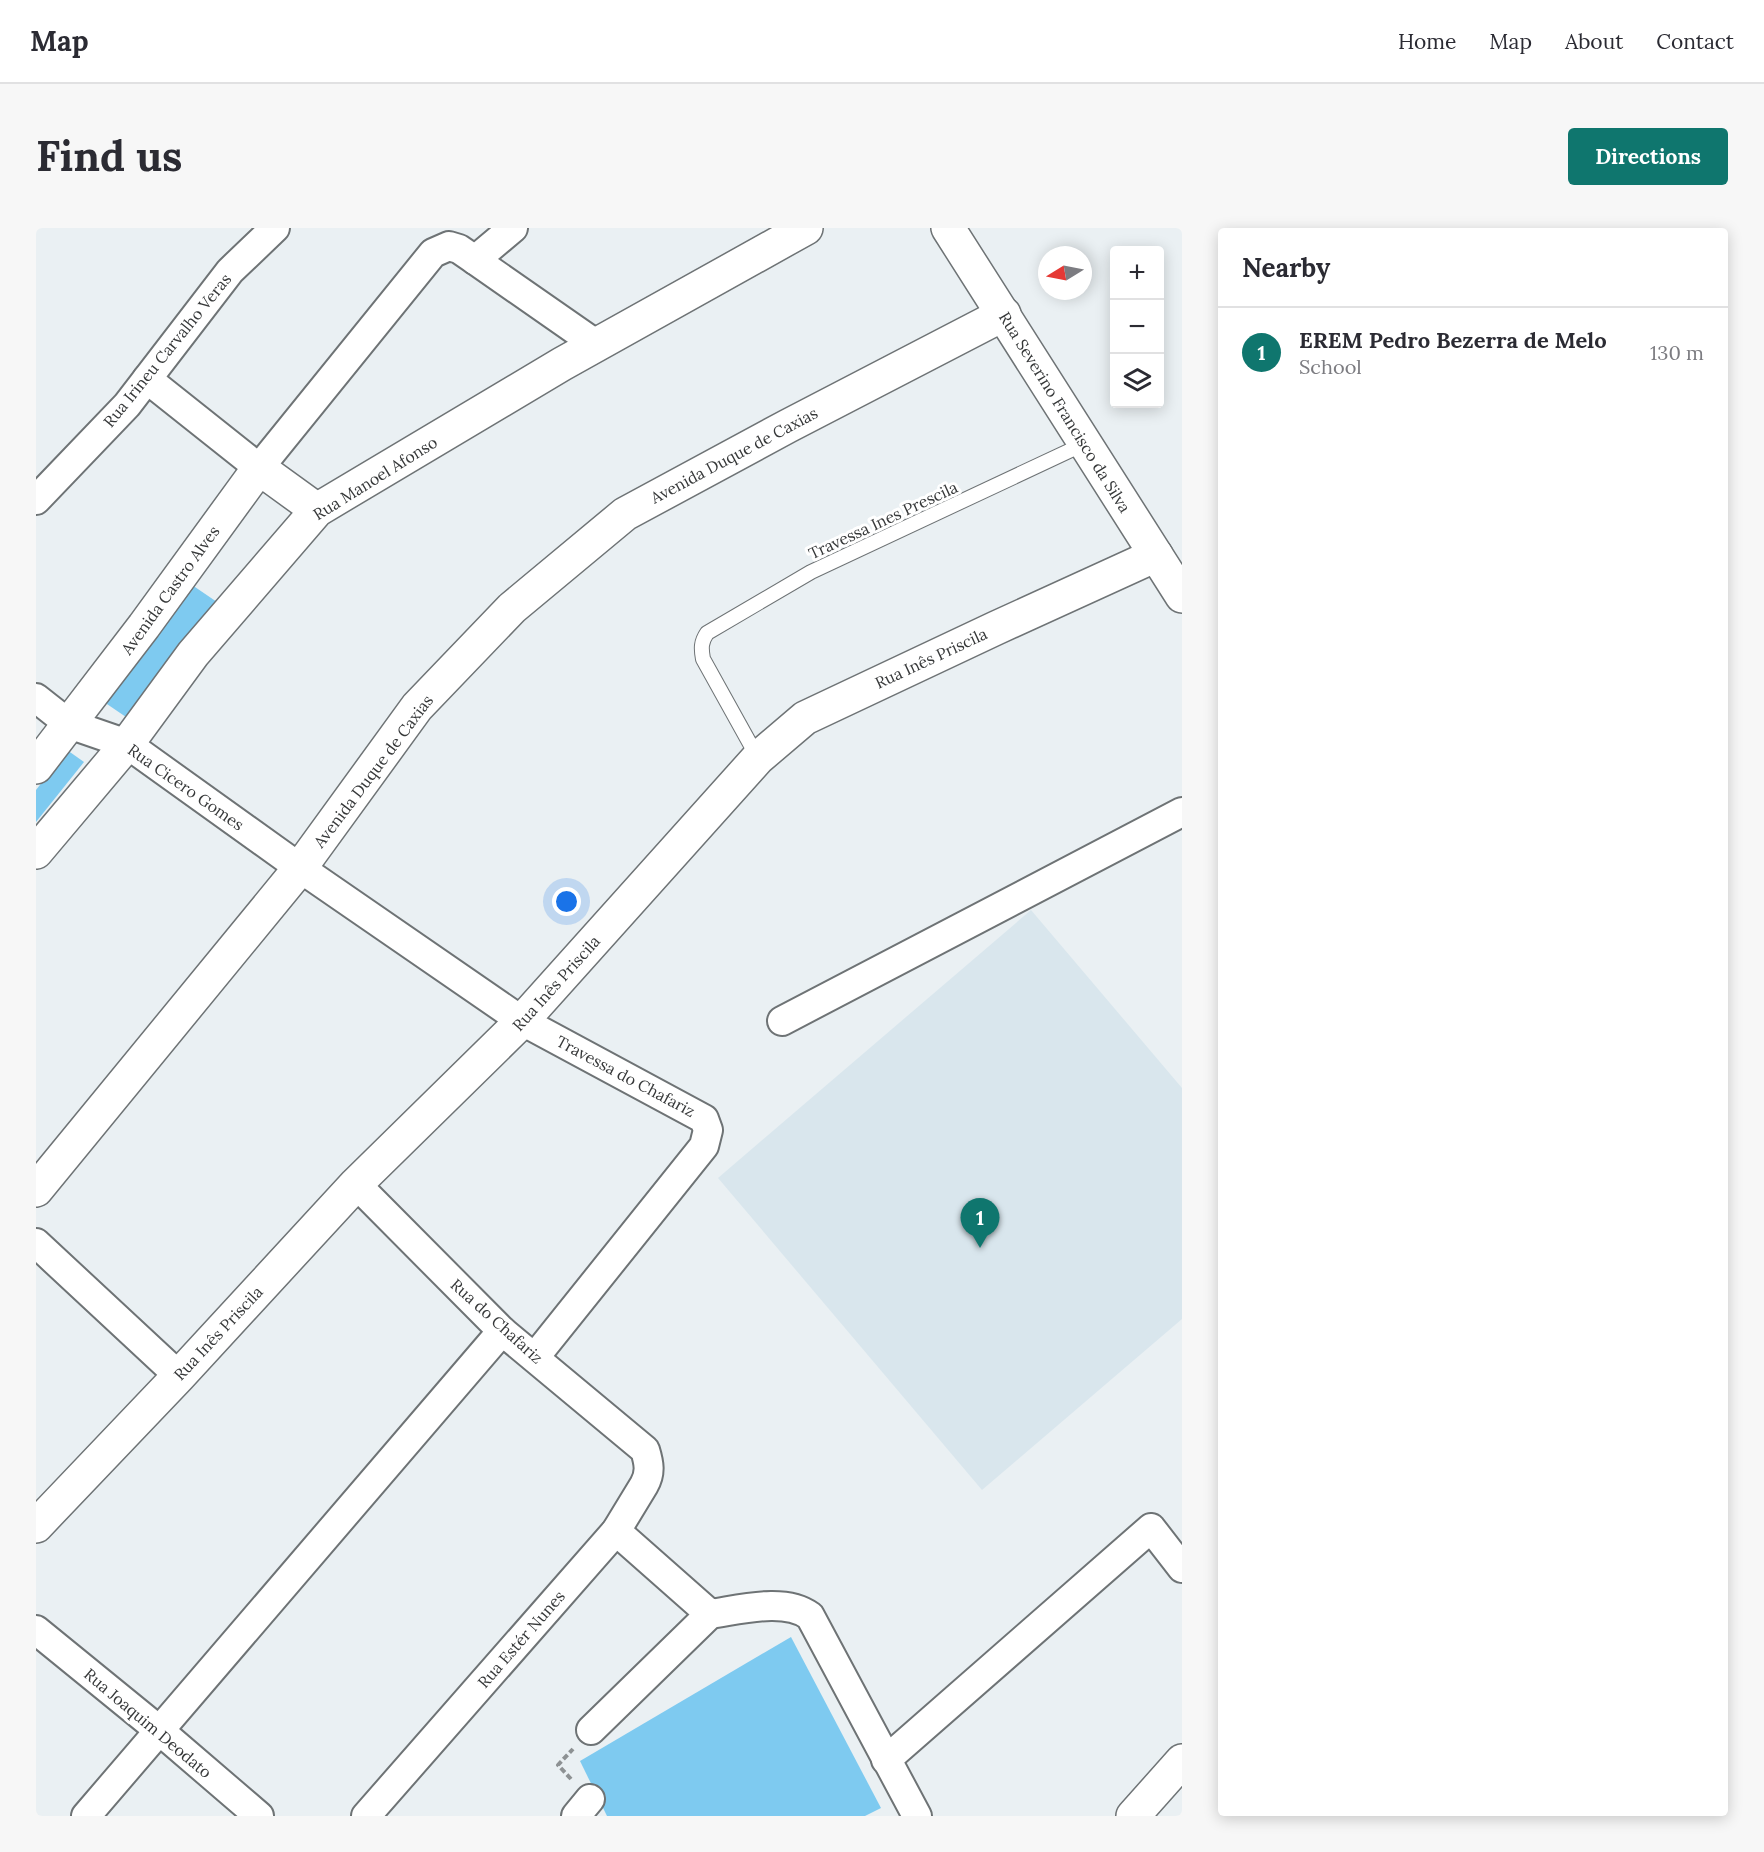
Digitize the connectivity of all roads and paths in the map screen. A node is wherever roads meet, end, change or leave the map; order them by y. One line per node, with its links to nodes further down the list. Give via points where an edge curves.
1 (275, 228): 8 (street, Rua Irineu Carvalho Veras, via 231,271)
2 (513, 228): 5 (street)
3 (807, 228): 7 (street, Rua Manoel Afonso)
4 (948, 228): 6 (street, Rua Severino Francisco da Silva)
5 (475, 260): 7 (street); 10 (street, via 449,246 433,254)
6 (1004, 314): 9 (street, Rua Severino Francisco da Silva); 22 (street, Avenida Duque de Caxias, via 625,514 512,608 417,707)
7 (597, 345): 12 (street, Rua Manoel Afonso)
8 (147, 379): 10 (street); 11 (street, Rua Irineu Carvalho Veras)
9 (1086, 443): 13 (street, Rua Severino Francisco da Silva); 18 (lane, Travessa Ines Prescila, via 811,572 707,633 702,640 704,659)
10 (259, 468): 12 (street); 16 (street, Avenida Castro Alves)
11 (36, 500)
12 (317, 510): 17 (street, Rua Manoel Afonso, via 193,654)
13 (1156, 555): 14 (street, Rua Severino Francisco da Silva); 18 (street, Rua Inês Priscila, via 805,718)
14 (1182, 596)
15 (36, 698): 16 (street, Rua Cicero Gomes)
16 (69, 724): 17 (street, Rua Cicero Gomes); 19 (street, Avenida Castro Alves)
17 (127, 744): 21 (street); 22 (street, Rua Cicero Gomes)
18 (758, 758): 23 (street, Rua Inês Priscila)
19 (36, 767)
20 (1182, 812): 24 (street)
21 (36, 852)
22 (300, 868): 23 (street, Travessa do Chafariz); 26 (street, Avenida Duque de Caxias)
23 (522, 1021): 25 (street, Rua Inês Priscila); 29 (street, Travessa do Chafariz, via 701,1116 708,1130 704,1146)
24 (782, 1021)
25 (356, 1184): 28 (street, Rua do Chafariz); 30 (street, Rua Inês Priscila)
26 (36, 1190)
27 (36, 1243): 30 (street)
28 (502, 1331): 29 (street, Rua do Chafariz); 38 (street)
29 (535, 1357): 31 (street, Rua do Chafariz)
30 (179, 1376): 32 (street, Rua Inês Priscila)
31 (645, 1450): 33 (street, Rua Estér Nunes, via 648,1477)
32 (36, 1526)
33 (616, 1531): 35 (street); 44 (street, Rua Estér Nunes)
34 (1182, 1568): 39 (street, via 1151,1528)
35 (710, 1614): 37 (street); 39 (street, via 774,1606 793,1607 810,1616)
36 (36, 1630): 38 (street, Rua Joaquim Deodato)
37 (591, 1730): 41 (path, via 558,1765)
38 (160, 1731): 42 (street); 43 (street, Rua Joaquim Deodato)
39 (886, 1760): 45 (street)
40 (1182, 1761): 46 (street)
41 (583, 1808)
42 (86, 1816)
43 (259, 1816)
44 (366, 1816)
45 (916, 1816)
46 (1133, 1816)

